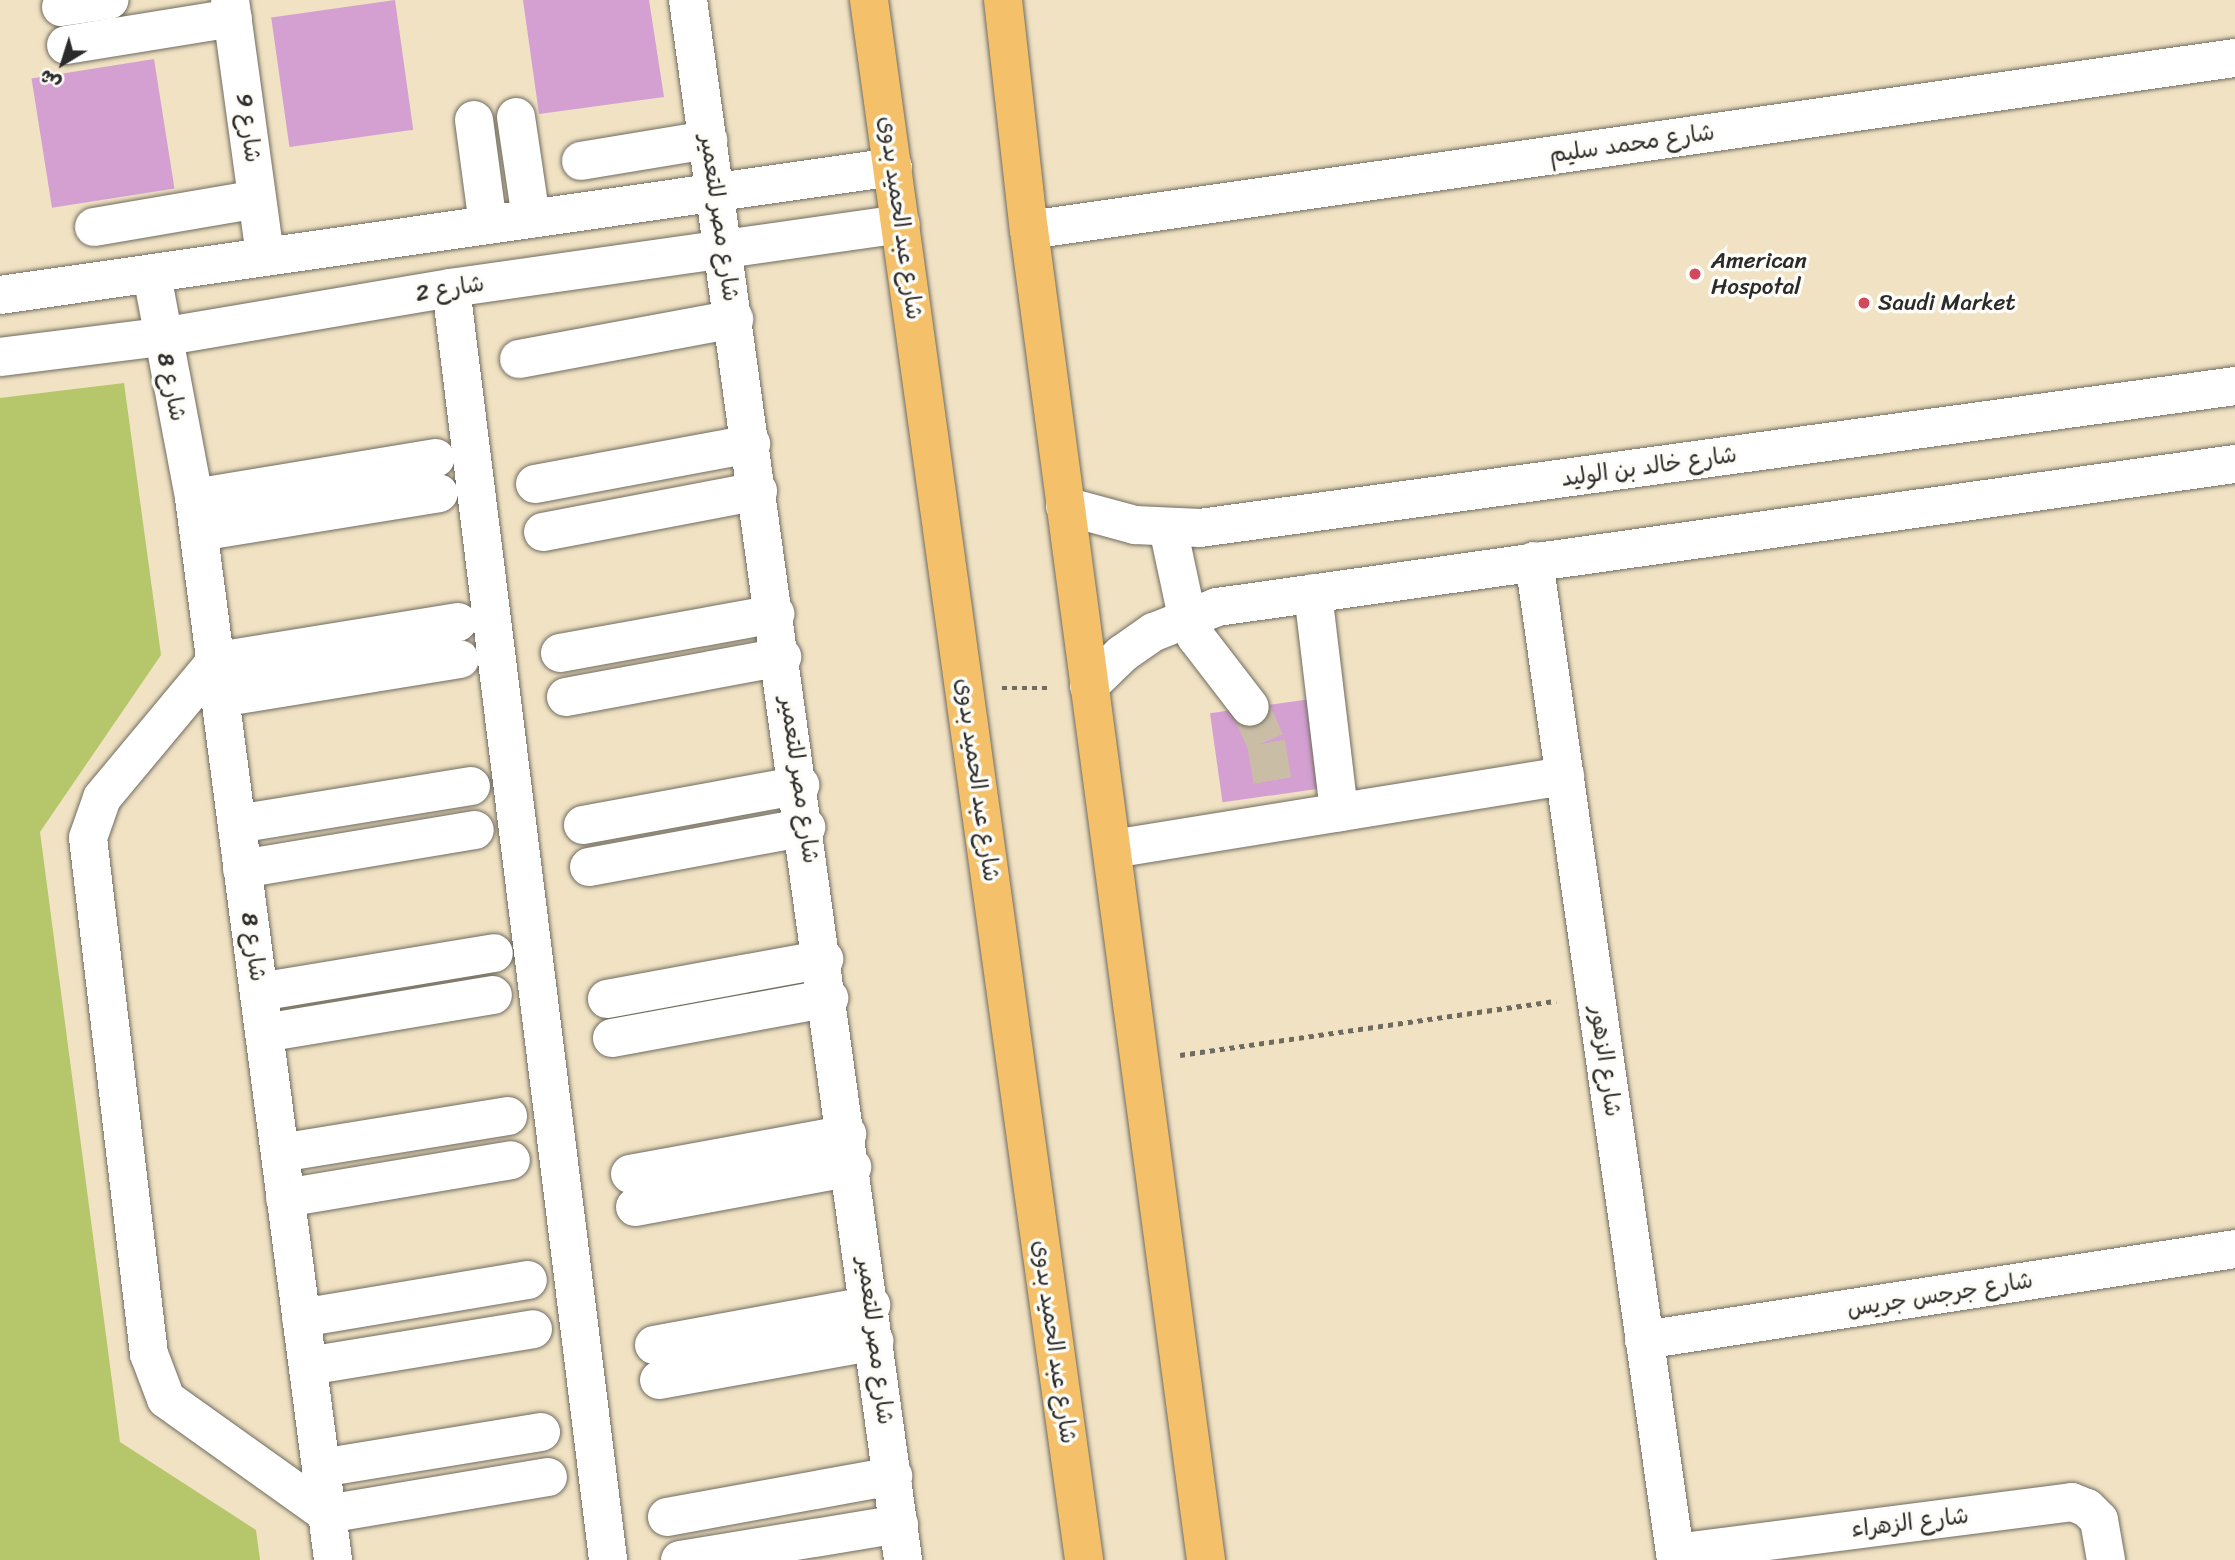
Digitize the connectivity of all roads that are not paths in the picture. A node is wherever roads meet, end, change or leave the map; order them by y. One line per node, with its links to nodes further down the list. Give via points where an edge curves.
1 (108, 0): 5 (street)
2 (688, 0): 11 (street, شارع مصر للتعمير)
3 (869, 0): 13 (main road, شارع عبد الحميد بدوى)
4 (1003, 0): 20 (main road)
5 (61, 7)
6 (232, 9): 7 (street); 15 (street, شارع 9)
7 (66, 45)
8 (2235, 58): 20 (street, شارع محمد سليم)
9 (516, 117): 16 (street)
10 (474, 120): 18 (street)
11 (708, 140): 12 (street); 14 (street, شارع مصر للتعمير)
12 (581, 161)
13 (893, 167): 14 (street); 17 (main road, شارع عبد الحميد بدوى)
14 (716, 192): 16 (street); 21 (street, شارع مصر للتعمير)
15 (257, 199): 19 (street); 22 (street, شارع 9)
16 (531, 219): 18 (street)
17 (900, 224): 21 (street, شارع 2); 95 (main road, شارع عبد الحميد بدوى)
18 (488, 225): 22 (street)
19 (94, 227)
20 (1029, 230): 36 (main road)
21 (724, 250): 24 (street, شارع 2); 26 (street, شارع مصر للتعمير)
22 (265, 257): 23 (street)
23 (152, 275): 25 (street); 27 (street, شارع 8)
24 (451, 288): 27 (street, شارع 2); 93 (street)
25 (0, 295)
26 (734, 319): 29 (street); 31 (street, شارع مصر للتعمير)
27 (161, 337): 28 (street, شارع 2); 37 (street, شارع 8)
28 (0, 357)
29 (519, 359)
30 (2235, 386): 38 (street, شارع خالد بن الوليد, via 1239,524)
31 (751, 444): 34 (street); 35 (street, شارع مصر للتعمير)
32 (2235, 464): 40 (street)
33 (437, 476): 37 (street)
34 (535, 484)
35 (758, 491): 39 (street); 42 (street, شارع مصر للتعمير)
36 (1065, 506): 38 (street, شارع خالد بن الوليد, via 1124,523); 48 (main road)
37 (197, 515): 47 (street, شارع 8)
38 (1168, 528): 43 (street)
39 (543, 532)
40 (1534, 561): 41 (street); 51 (street, شارع الزهور)
41 (1313, 593): 43 (street, via 1217,607); 54 (street)
42 (775, 614): 45 (street); 46 (street, شارع مصر للتعمير)
43 (1187, 617): 48 (street, via 1122,654); 50 (street, via 1207,655)
44 (459, 640): 47 (street)
45 (560, 653)
46 (782, 657): 49 (street); 52 (street, شارع مصر للتعمير)
47 (218, 680): 55 (street, شارع 8); 88 (street, via 102,798 88,838 149,1354 158,1385 178,1410)
48 (1089, 686): 59 (main road)
49 (566, 697)
50 (1250, 707)
51 (1565, 776): 54 (street); 81 (street, شارع الزهور)
52 (800, 785): 56 (street); 57 (street, شارع مصر للتعمير)
53 (471, 786): 55 (street)
54 (1339, 812): 59 (street, via 1276,809)
55 (237, 824): 61 (street, شارع 8)
56 (583, 825)
57 (806, 827): 60 (street); 63 (street, شارع مصر للتعمير)
58 (475, 830): 61 (street)
59 (1113, 849): 96 (main road)
60 (589, 867)
61 (242, 869): 64 (street, شارع 8)
62 (494, 953): 64 (street)
63 (824, 959): 66 (street, شارع مصر للتعمير); 67 (street)
64 (259, 992): 68 (street, شارع 8)
65 (493, 995): 68 (street)
66 (829, 998): 69 (street); 71 (street, شارع مصر للتعمير)
67 (607, 999)
68 (264, 1033): 72 (street, شارع 8)
69 (612, 1038)
70 (508, 1116): 72 (street)
71 (850, 1151): 74 (street); 79 (street, شارع مصر للتعمير)
72 (280, 1153): 75 (street, شارع 8)
73 (511, 1160): 75 (street)
74 (633, 1190)
75 (285, 1198): 78 (street, شارع 8)
76 (2235, 1250): 81 (street, شارع جرجس جريس)
77 (528, 1280): 78 (street)
78 (301, 1318): 83 (street, شارع 8)
79 (873, 1323): 82 (street); 86 (street, شارع مصر للتعمير)
80 (533, 1329): 83 (street)
81 (1644, 1340): 91 (street, شارع الزهور)
82 (656, 1363)
83 (308, 1366): 85 (street, شارع 8)
84 (541, 1432): 85 (street)
85 (321, 1468): 88 (street, شارع 8)
86 (893, 1476): 89 (street); 90 (street, شارع مصر للتعمير)
87 (548, 1477): 88 (street)
88 (327, 1514): 92 (street, شارع 8)
89 (667, 1517)
90 (901, 1542): 94 (street)
91 (1675, 1557): 97 (street, شارع الزهراء, via 2072,1502 2099,1520)
92 (333, 1560)
93 (608, 1560)
94 (680, 1560)
95 (1084, 1560)
96 (1206, 1560)
97 (2106, 1560)

